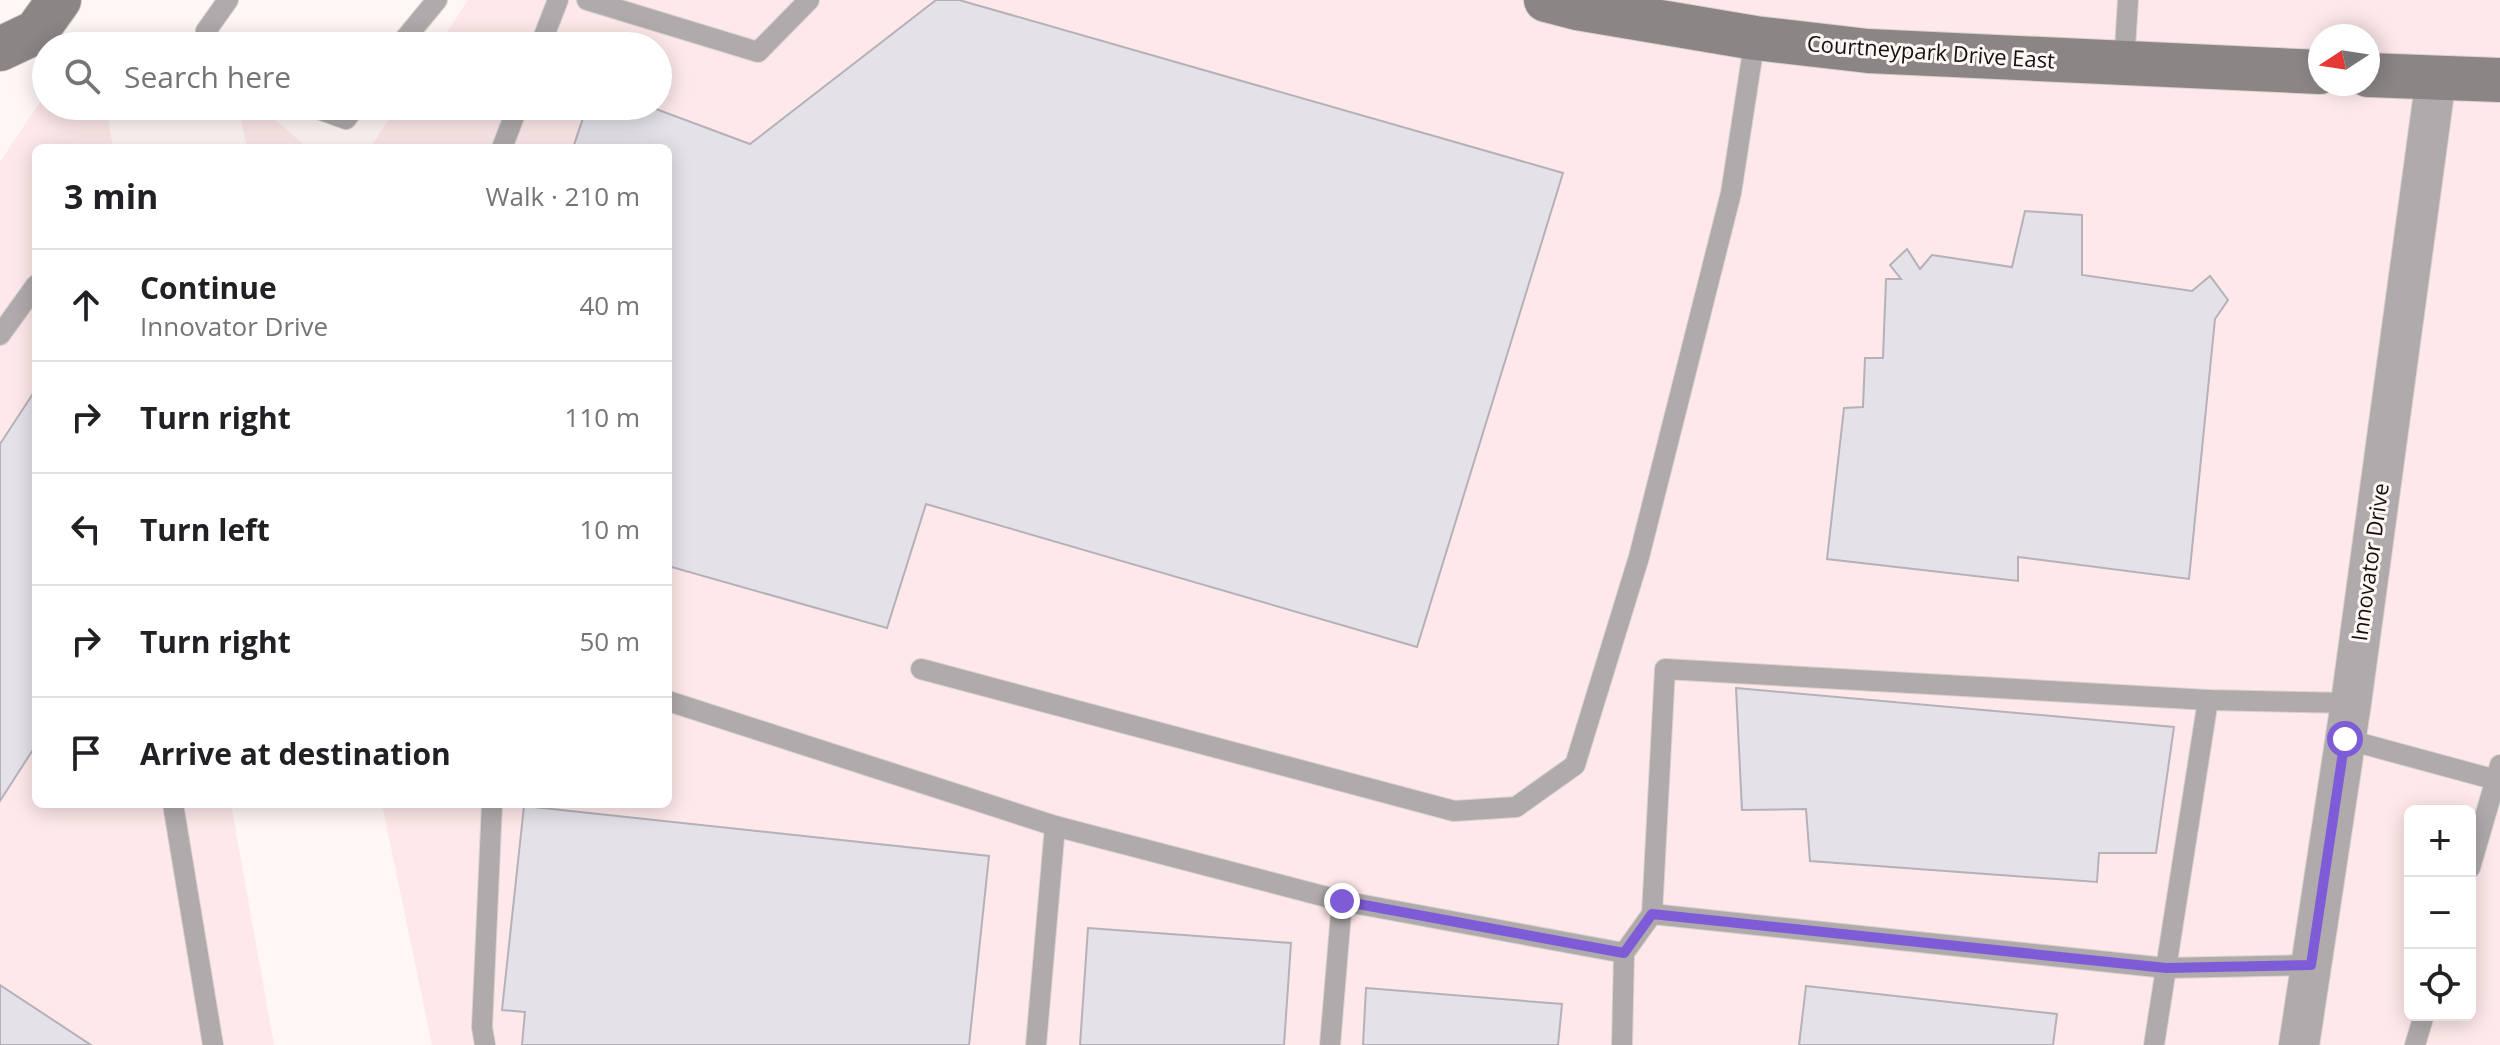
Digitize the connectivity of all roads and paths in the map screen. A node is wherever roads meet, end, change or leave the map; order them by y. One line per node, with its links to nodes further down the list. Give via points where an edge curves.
1 (59, 0): 9 (main road)
2 (228, 0): 10 (lane)
3 (437, 0): 11 (lane)
4 (558, 0): 12 (lane)
5 (587, 0): 6 (lane, via 758,52)
6 (809, 0)
7 (1546, 0): 14 (main road, Courtneypark Drive East)
8 (2128, 0): 16 (lane)
9 (36, 32)
10 (207, 32)
11 (411, 32)
12 (545, 32)
13 (32, 34): 15 (main road)
14 (1755, 38): 16 (main road, Courtneypark Drive East, via 1868,51); 25 (lane, via 1731,193 1639,557 1575,765 1516,807 1454,811)
15 (0, 49)
16 (2124, 64): 17 (main road, Courtneypark Drive East)
17 (2308, 72)
18 (2380, 76): 19 (main road)
19 (2436, 78): 20 (main road); 28 (street, Innovator Drive)
20 (2500, 80)
21 (513, 120): 22 (lane)
22 (504, 144)
23 (32, 291): 24 (lane)
24 (0, 335)
25 (921, 669)
26 (2208, 700): 28 (lane); 35 (lane, via 1665,669); 38 (lane)
27 (672, 702): 32 (lane)
28 (2348, 721): 29 (lane); 37 (street, Innovator Drive)
29 (2499, 775): 33 (lane)
30 (174, 808): 40 (lane)
31 (492, 808): 41 (lane)
32 (1055, 826): 34 (lane); 42 (lane)
33 (2476, 849)
34 (1342, 901): 36 (lane); 43 (lane)
35 (1652, 914): 36 (lane); 38 (lane)
36 (1624, 953): 44 (lane)
37 (2311, 965): 38 (lane); 46 (street, Innovator Drive)
38 (2166, 968): 45 (lane)
39 (2422, 1021): 47 (lane)
40 (213, 1045)
41 (485, 1045)
42 (1036, 1045)
43 (1330, 1045)
44 (1622, 1045)
45 (2154, 1045)
46 (2299, 1045)
47 (2415, 1045)

